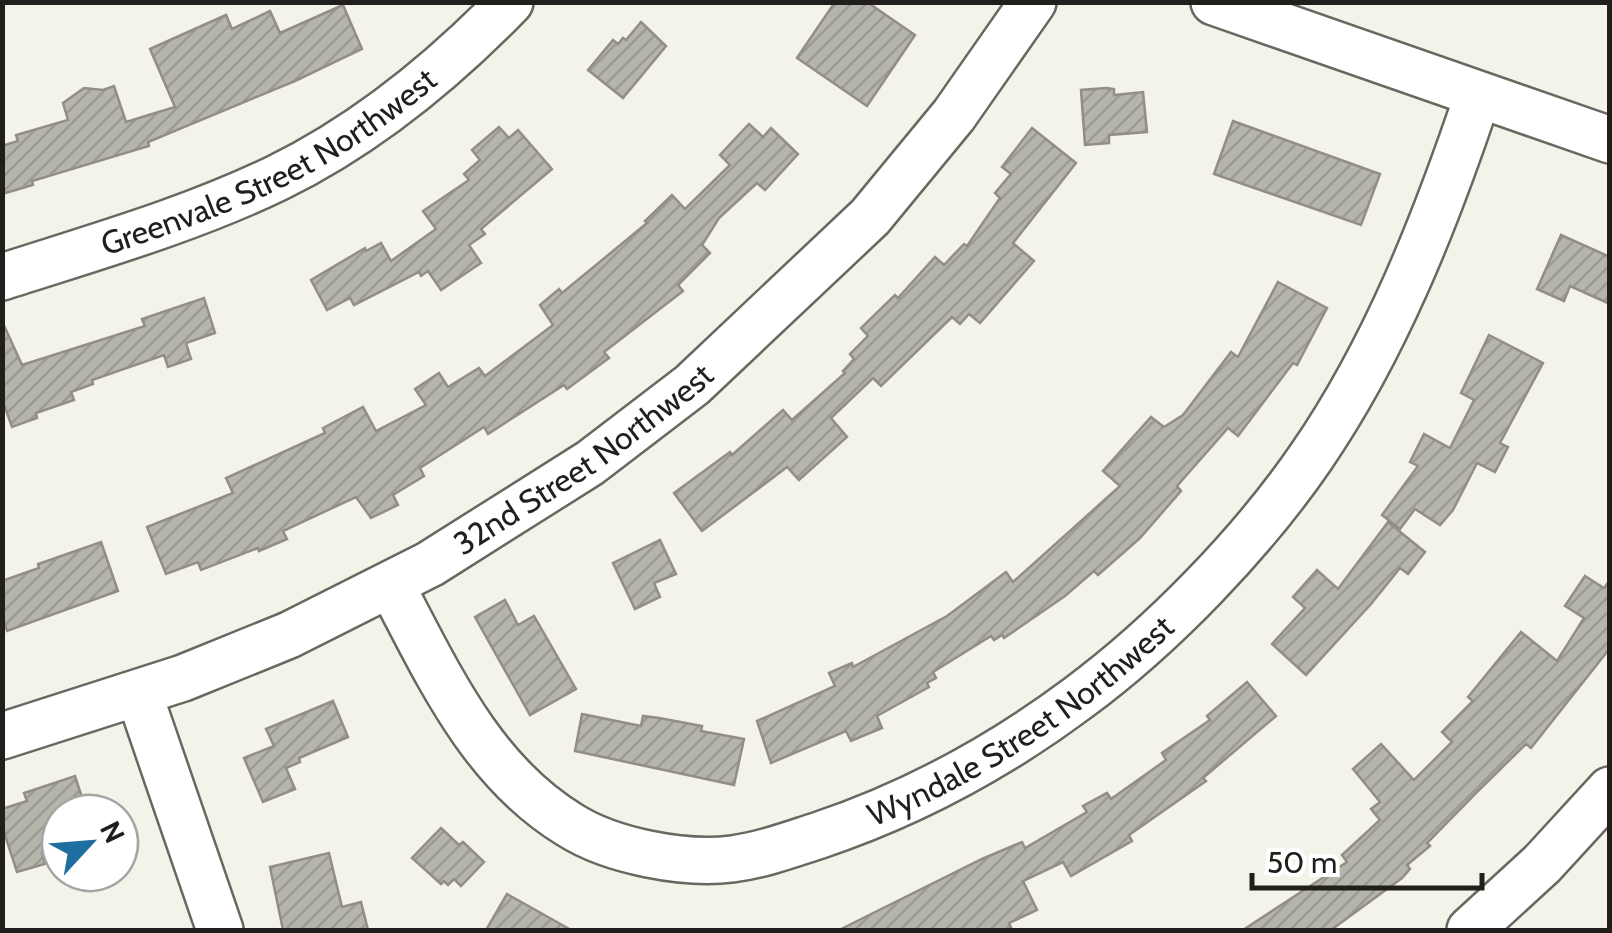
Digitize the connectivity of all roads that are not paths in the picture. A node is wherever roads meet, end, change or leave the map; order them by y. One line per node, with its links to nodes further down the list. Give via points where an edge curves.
1 (510, 2): 6 (street, Greenvale Street Northwest, via 370,122 278,177 156,227)
2 (1033, 2): 7 (street, 32nd Street Northwest, via 954,115 870,217 716,363 590,463)
3 (1214, 2): 4 (street)
4 (1478, 95): 5 (street); 7 (street, Wyndale Street Northwest, via 1450,180 1367,362 1340,414 1276,505 1120,664 1036,726 915,798 775,850 730,859 650,854 573,828 497,766)
5 (1610, 140)
6 (2, 277)
7 (391, 585): 8 (street, 32nd Street Northwest, via 255,650)
8 (139, 694): 9 (street, 32nd Street Northwest); 11 (street)
9 (2, 736)
10 (1610, 790): 12 (street)
11 (220, 930)
12 (1470, 930)

